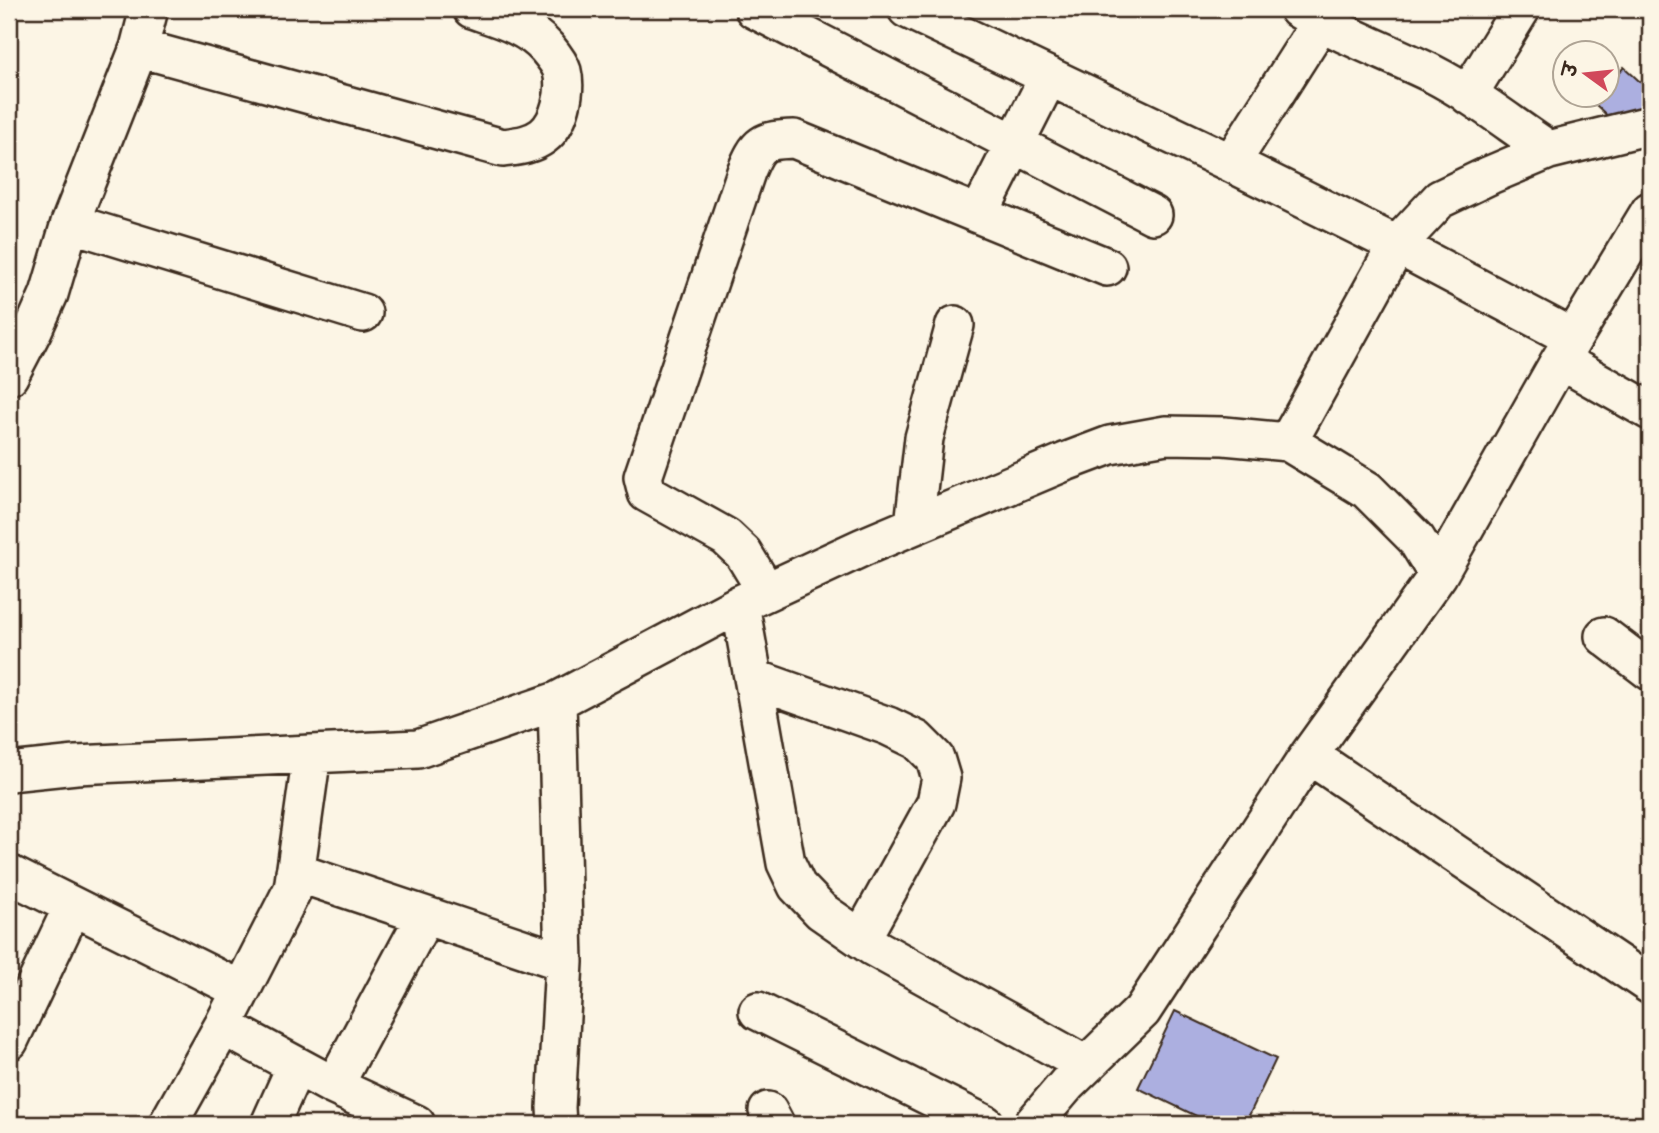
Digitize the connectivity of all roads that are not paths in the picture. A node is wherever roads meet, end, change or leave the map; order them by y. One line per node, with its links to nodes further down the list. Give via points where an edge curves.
1 (149, 9): 7 (street)
2 (471, 9): 7 (street, via 529,32 548,48 562,69 560,112 545,134 528,145 503,148)
3 (754, 9): 11 (street)
4 (907, 9): 8 (street)
5 (1521, 9): 9 (street)
6 (1316, 13): 9 (street); 13 (street)
7 (139, 48): 17 (street)
8 (1049, 76): 11 (street); 13 (street)
9 (1468, 95): 12 (street)
10 (1650, 125): 12 (street)
11 (1015, 144): 15 (street); 16 (street)
12 (1549, 150): 18 (street, via 1440,199)
13 (1231, 163): 18 (street)
14 (1650, 211): 22 (street)
15 (979, 214): 19 (street); 28 (street, via 794,139 772,140 755,151 643,477 647,494 726,537 743,553)
16 (1153, 215)
17 (70, 222): 20 (street); 23 (street, via 49,294)
18 (1397, 245): 22 (street); 25 (street)
19 (1107, 267)
20 (363, 313)
21 (955, 325): 26 (street, via 924,438)
22 (1566, 349): 24 (street); 27 (street)
23 (10, 368)
24 (1650, 411)
25 (1288, 442): 26 (street, via 1166,435 1111,445); 27 (street, via 1367,490 1416,539)
26 (914, 525): 28 (street)
27 (1438, 575): 34 (street)
28 (753, 598): 31 (street); 32 (street)
29 (1604, 636): 30 (street)
30 (1650, 671)
31 (753, 678): 40 (street, via 786,863 797,886 821,911); 40 (street, via 888,726 917,740 935,758 941,778 936,803)
32 (557, 701): 33 (street, via 418,749); 41 (street)
33 (312, 754): 35 (street); 36 (street)
34 (1309, 755): 42 (street); 47 (street, via 1142,1012)
35 (9, 772)
36 (295, 872): 39 (street); 43 (street, via 293,889)
37 (9, 874): 38 (street)
38 (73, 906): 43 (street); 46 (street)
39 (425, 916): 41 (street); 49 (street)
40 (861, 939): 47 (street)
41 (564, 962): 53 (street)
42 (1650, 985)
43 (241, 990): 45 (street)
44 (758, 1011): 54 (street)
45 (223, 1026): 48 (street); 50 (street)
46 (9, 1041)
47 (1086, 1065): 55 (street)
48 (296, 1066): 49 (street); 51 (street)
49 (334, 1086): 52 (street)
50 (168, 1124)
51 (270, 1124)
52 (416, 1124)
53 (557, 1124)
54 (985, 1124)
55 (1033, 1124)

